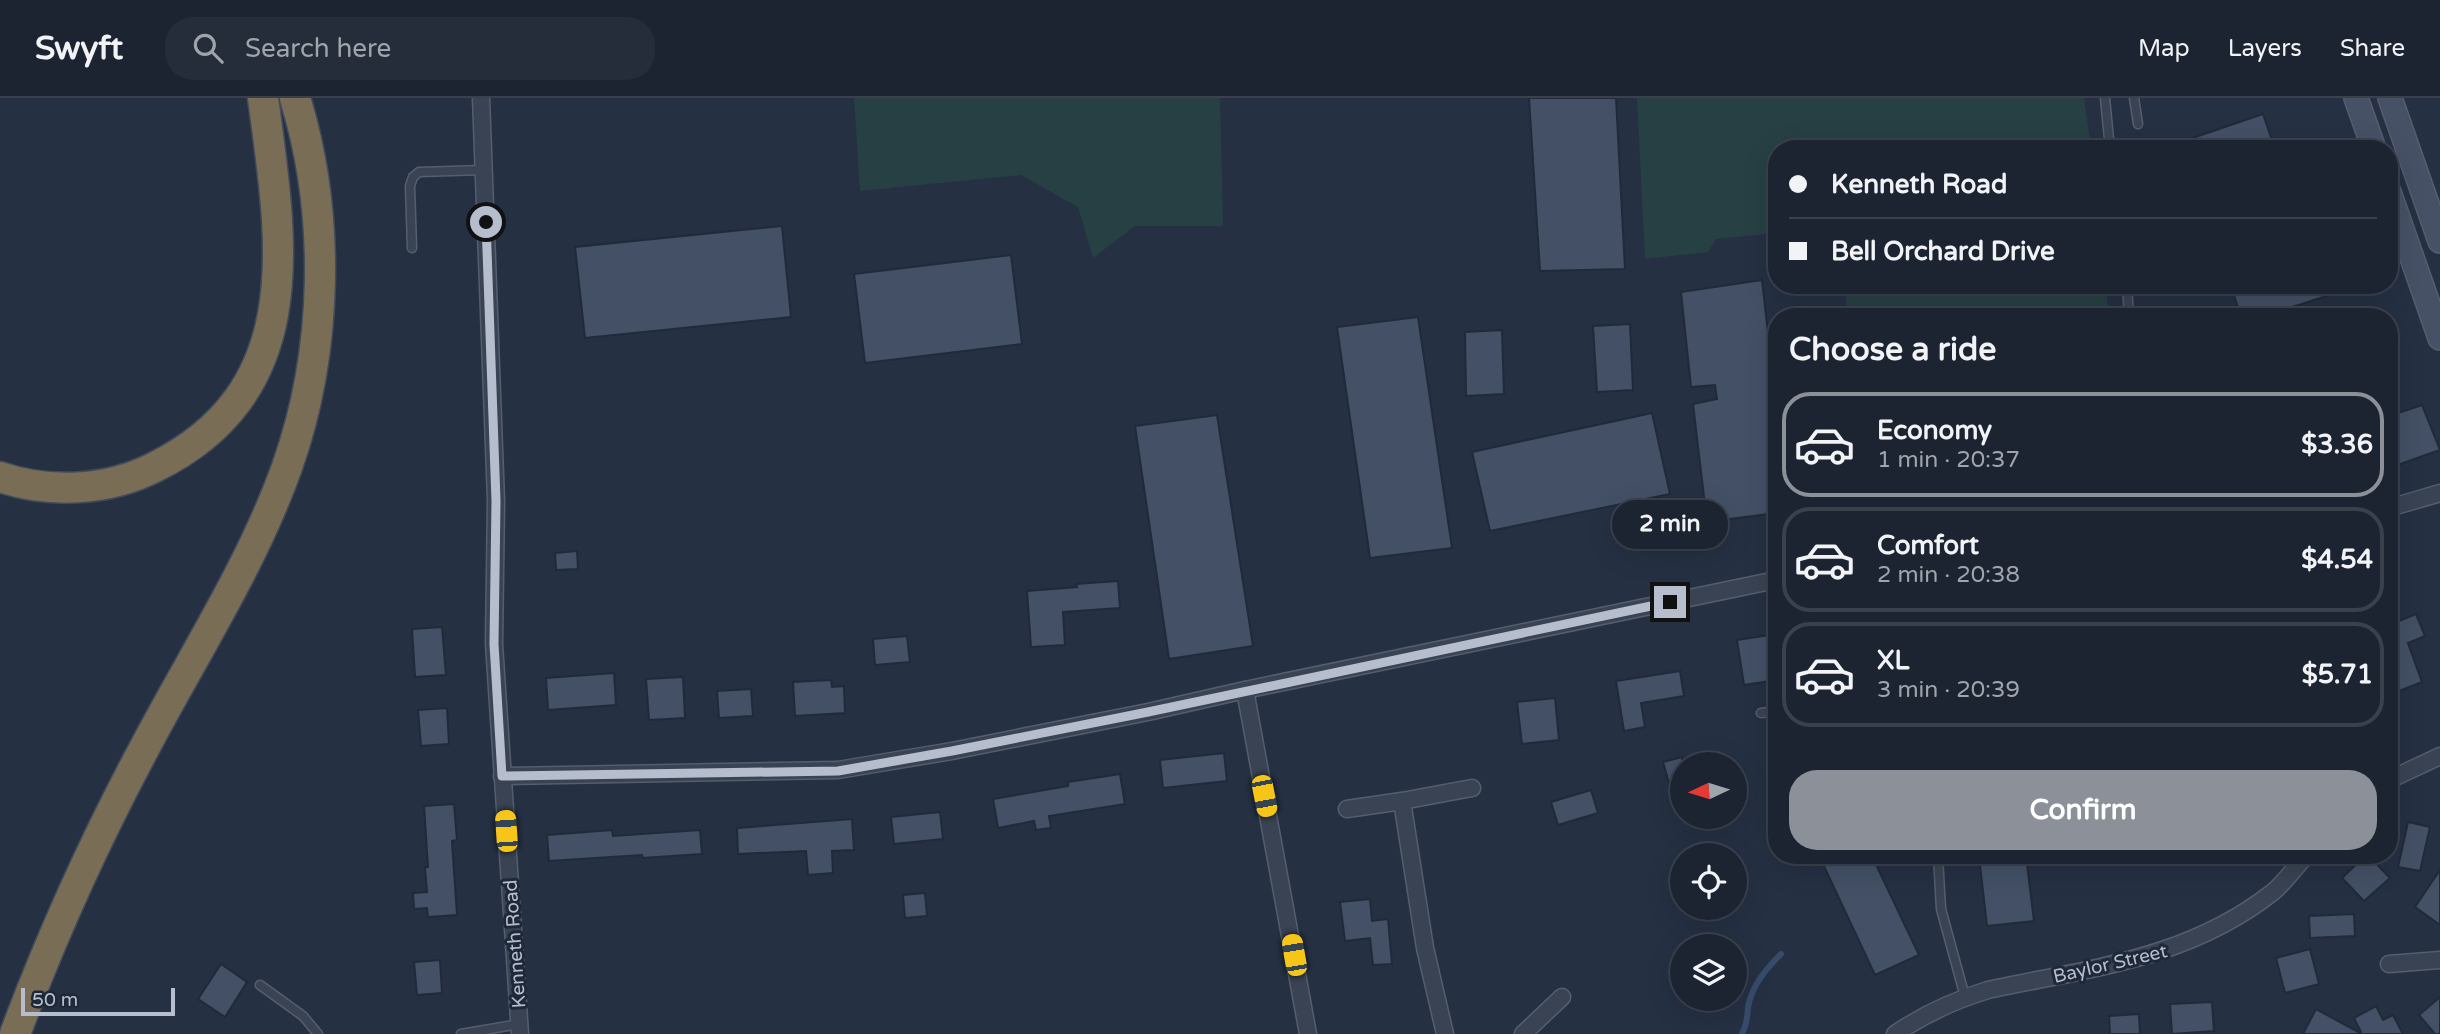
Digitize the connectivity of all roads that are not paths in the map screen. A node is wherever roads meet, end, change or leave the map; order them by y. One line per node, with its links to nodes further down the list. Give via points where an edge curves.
1 (263, 98): 18 (highway, via 279,223 279,282 269,337 233,405 191,446 121,480 68,488 39,487)
2 (295, 98): 10 (highway)
3 (314, 98): 10 (highway)
4 (481, 98): 13 (street, Kenneth Road)
5 (2105, 98): 11 (lane)
6 (2134, 98): 9 (lane)
7 (2356, 98): 12 (main road)
8 (2390, 98): 15 (main road)
9 (2138, 124)
10 (308, 140): 39 (highway, via 318,220 317,322 307,394 287,467 238,575 86,866)
11 (2109, 140)
12 (2371, 140)
13 (483, 170): 16 (lane, via 413,177); 26 (street, Kenneth Road, via 496,501 493,635)
14 (2398, 218): 17 (main road)
15 (2440, 240)
16 (412, 248)
17 (2440, 338)
18 (0, 477)
19 (2440, 493): 20 (street)
20 (2398, 505)
21 (1768, 582): 22 (street)
22 (1245, 690): 26 (street, via 838,771); 42 (street)
23 (1768, 712): 24 (lane)
24 (1761, 713)
25 (2440, 756): 27 (street)
26 (502, 776): 38 (street, Kenneth Road)
27 (2398, 776)
28 (1472, 788): 29 (street)
29 (1402, 801): 30 (street); 43 (street, via 1425,948)
30 (1347, 809)
31 (1938, 864): 37 (lane, via 1941,909)
32 (2298, 864): 37 (street, Baylor Street, via 2276,890 2207,934 2175,948)
33 (2440, 960): 34 (street)
34 (2389, 964)
35 (260, 985): 40 (lane, via 303,1016)
36 (1562, 997): 44 (street)
37 (1965, 997): 45 (street, Baylor Street)
38 (520, 1029): 41 (lane)
39 (15, 1034)
40 (318, 1034)
41 (461, 1034)
42 (1308, 1034)
43 (1445, 1034)
44 (1523, 1034)
45 (1895, 1034)

